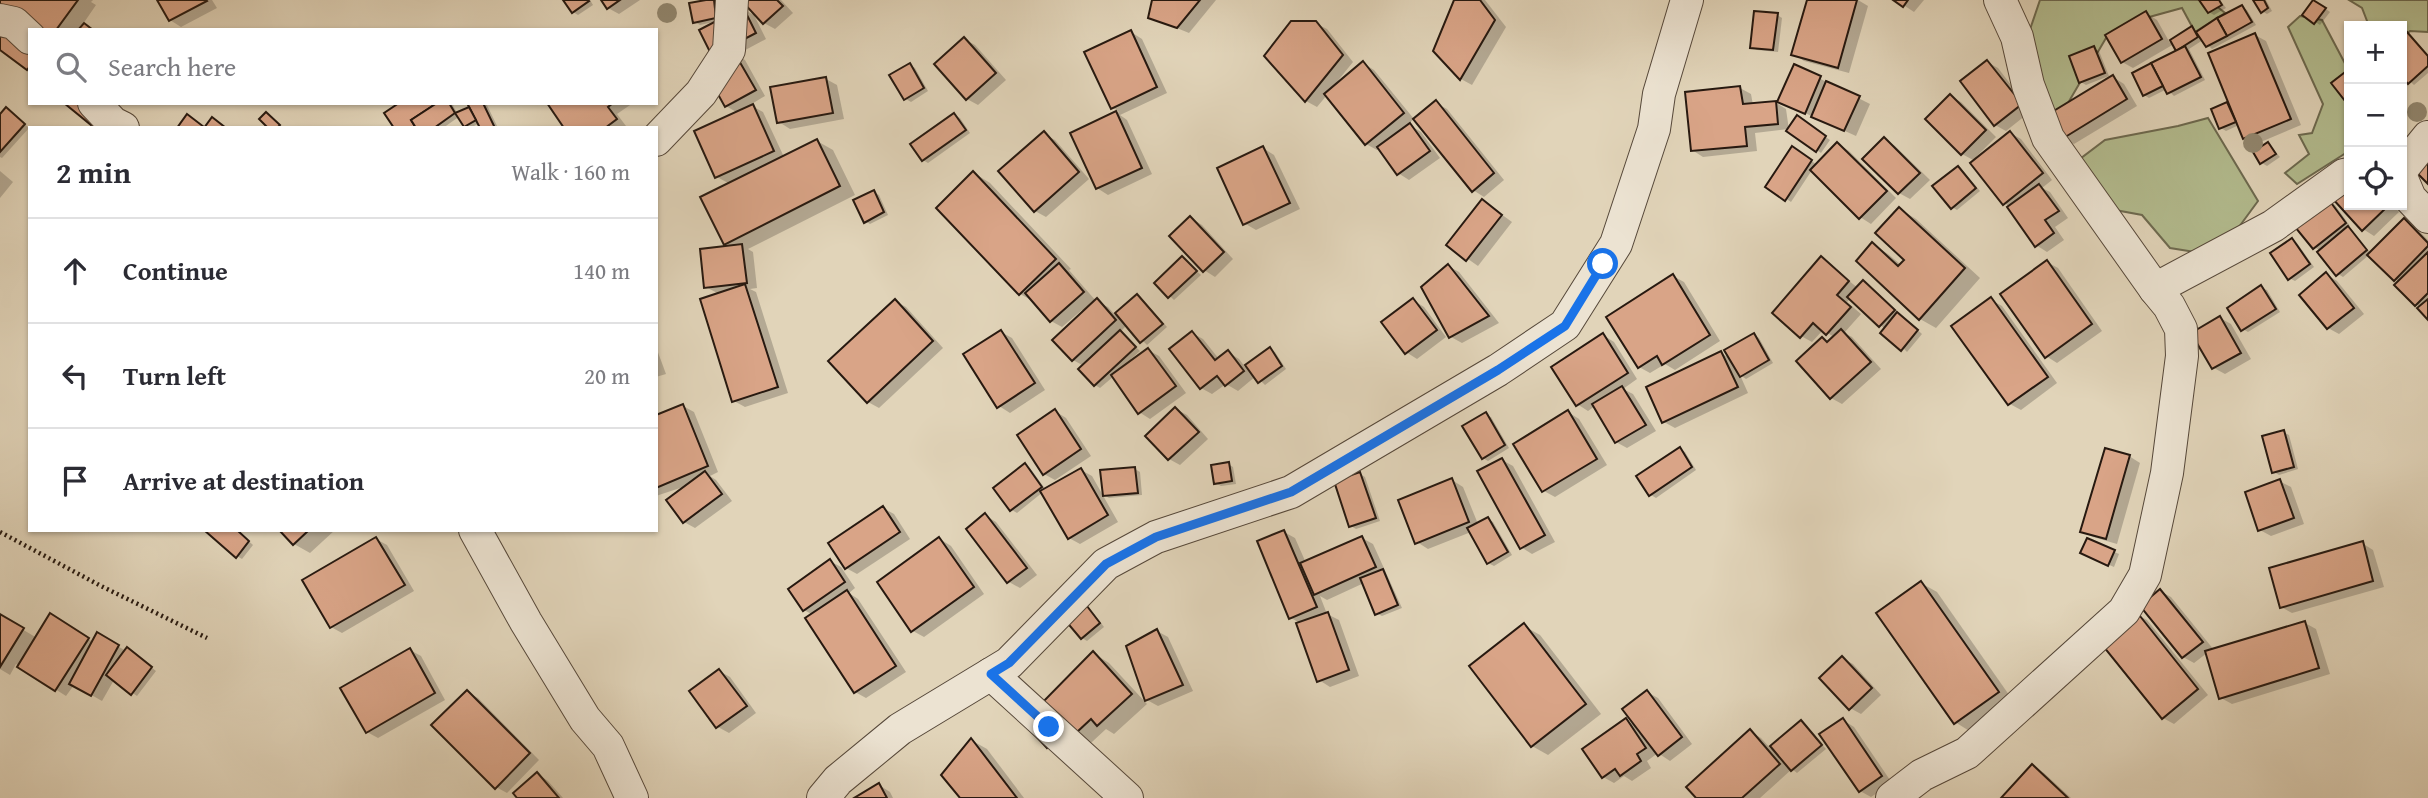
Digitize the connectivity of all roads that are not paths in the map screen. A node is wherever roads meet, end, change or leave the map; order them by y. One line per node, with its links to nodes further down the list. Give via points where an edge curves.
1 (732, 0): 9 (street, via 729,50 701,93)
2 (1687, 0): 16 (street, via 1659,94 1654,130 1616,244 1565,326 1291,492 1156,537 1106,564 1009,663)
3 (2000, 0): 14 (street, via 2017,37 2028,85 2048,138)
4 (0, 20): 5 (street, via 14,23)
5 (28, 36)
6 (96, 105): 7 (street)
7 (120, 126)
8 (2428, 137): 10 (street)
9 (658, 139)
10 (2407, 163)
11 (2344, 175): 14 (street, via 2273,226)
12 (2407, 191): 13 (street)
13 (2428, 217)
14 (2155, 289): 20 (street, via 2181,329 2182,356 2167,473 2145,575 2124,611 1968,753 1922,775)
15 (476, 532): 17 (street, via 585,719 608,746)
16 (991, 674): 18 (street, via 900,729); 19 (street)
17 (632, 798)
18 (823, 798)
19 (1127, 798)
20 (1892, 798)

